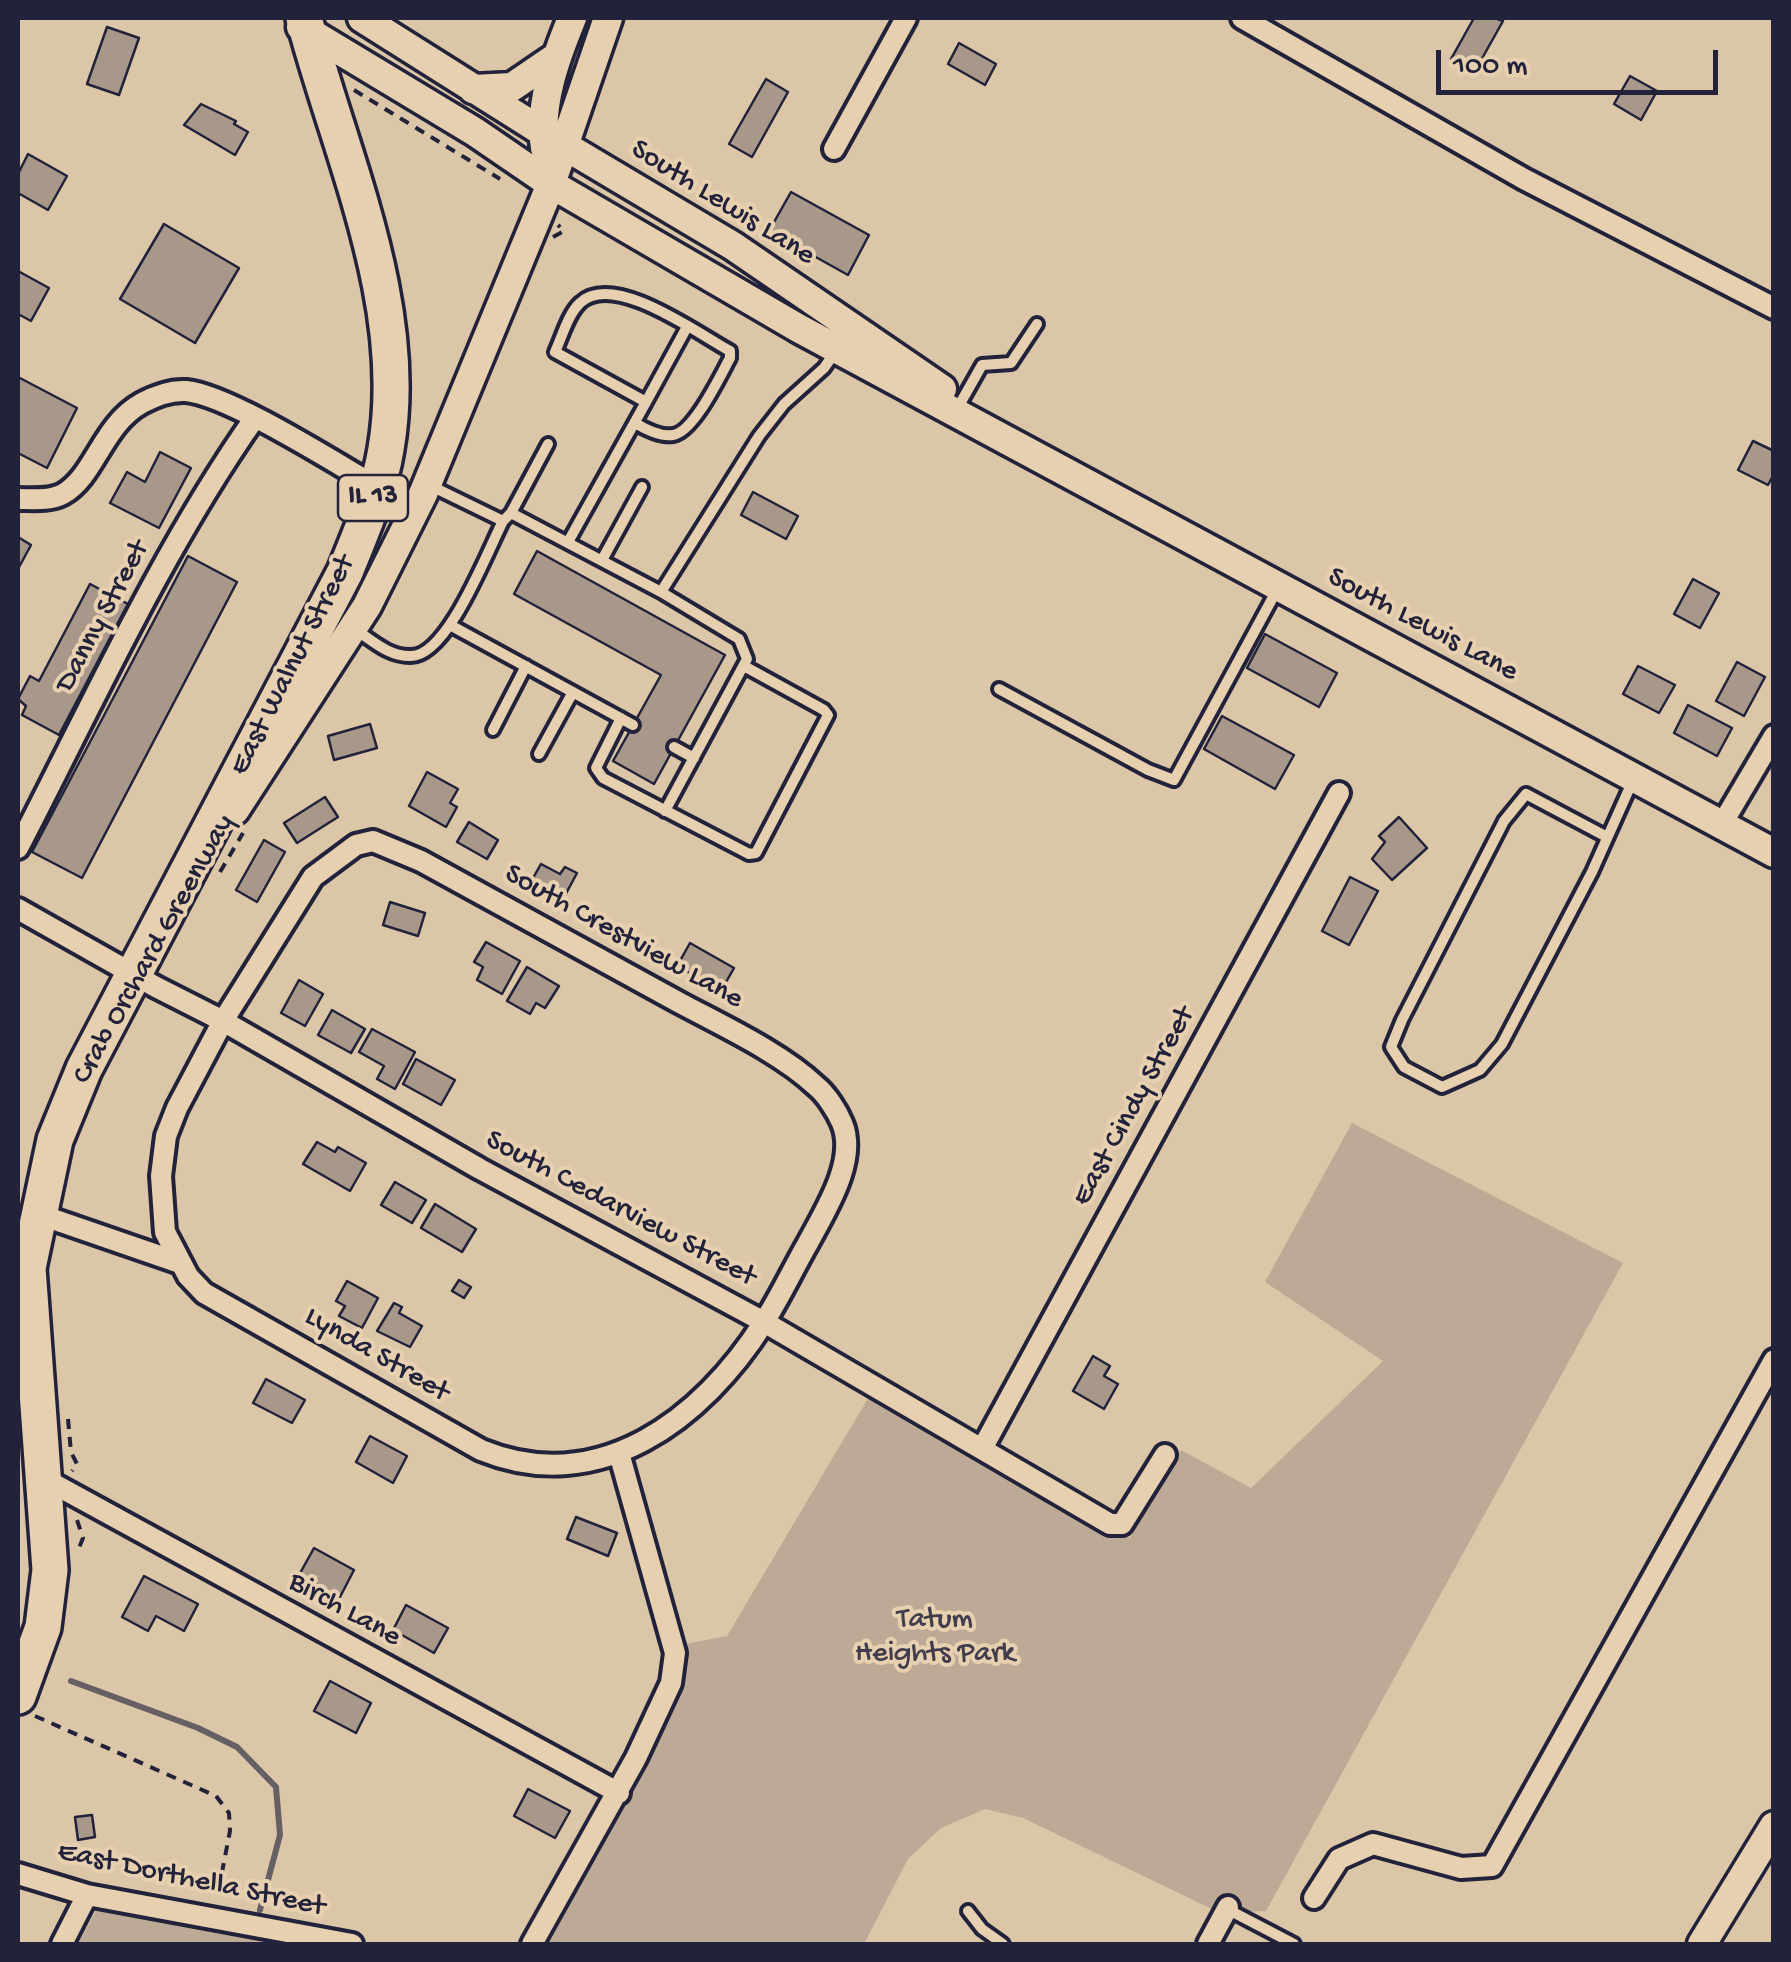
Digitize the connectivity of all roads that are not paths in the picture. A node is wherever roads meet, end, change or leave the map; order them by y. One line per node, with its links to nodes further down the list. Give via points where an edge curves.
1 (362, 18): 8 (street, South Lewis Lane)
2 (572, 18): 7 (street, East Walnut Street)
3 (608, 18): 9 (street, East Walnut Street)
4 (906, 18): 10 (street)
5 (1242, 18): 12 (street, via 1524,178)
6 (300, 22): 11 (street, South Lewis Lane, via 474,132); 23 (highway, East Walnut Street / IL 13, via 344,144 382,291 390,412)
7 (556, 57): 8 (street, via 512,87); 9 (street, East Walnut Street)
8 (472, 89): 9 (street, South Lewis Lane)
9 (554, 139): 11 (street, East Walnut Street); 17 (street, South Lewis Lane, via 747,256)
10 (834, 149)
11 (546, 196): 15 (street, South Lewis Lane); 22 (street, East Walnut Street)
12 (1774, 308)
13 (1038, 324): 17 (lane, via 1012,363 982,365)
14 (687, 327): 16 (lane); 16 (lane, via 626,295 604,292 577,305 554,352); 19 (lane, via 730,350 730,358 688,428 673,436)
15 (837, 349): 21 (street, South Lewis Lane); 30 (lane, via 759,436)
16 (646, 402): 19 (lane)
17 (961, 402): 21 (street, South Lewis Lane)
18 (254, 419): 23 (street); 25 (street, via 184,390 156,396 113,426 61,495); 49 (street, Danny Street, via 181,536)
19 (635, 423): 27 (lane)
20 (548, 444): 26 (lane)
21 (1039, 457): 29 (street, South Lewis Lane)
22 (426, 484): 26 (lane); 32 (street, East Walnut Street)
23 (377, 487): 51 (highway, East Walnut Street / IL 13, via 345,572)
24 (642, 487): 28 (lane)
25 (18, 499)
26 (507, 517): 27 (lane); 31 (lane)
27 (568, 542): 28 (lane)
28 (602, 560): 30 (lane)
29 (1279, 587): 35 (lane, via 1174,780); 44 (street, South Lewis Lane)
30 (661, 592): 34 (lane, via 739,639 746,649)
31 (450, 626): 32 (lane, via 434,648 415,657 390,653); 33 (lane)
32 (354, 628): 51 (street, East Walnut Street)
33 (526, 666): 36 (lane); 39 (lane)
34 (744, 666): 43 (lane); 46 (lane, via 828,715 756,853)
35 (1000, 689)
36 (573, 692): 37 (lane); 42 (lane)
37 (621, 718): 38 (lane); 46 (lane, via 596,768)
38 (633, 724)
39 (493, 730)
40 (1774, 736): 47 (street)
41 (674, 747): 43 (lane)
42 (539, 754)
43 (694, 758): 46 (lane)
44 (1634, 777): 47 (street, South Lewis Lane); 48 (lane)
45 (1339, 793): 59 (street, East Cindy Street)
46 (665, 811)
47 (1722, 824): 50 (street, South Lewis Lane)
48 (1608, 837): 48 (lane, via 1502,1044 1480,1070 1442,1087 1404,1066 1391,1047 1402,1020 1504,821 1526,794)
49 (18, 848)
50 (1774, 853)
51 (174, 897): 53 (highway, East Walnut Street / IL 13)
52 (18, 910): 53 (street, South Cedarview Street)
53 (133, 975): 54 (street, South Cedarview Street); 55 (highway, East Walnut Street / IL 13, via 65,1112)
54 (224, 1021): 56 (street, Lynda Street, via 166,1136 161,1204); 57 (street, South Cedarview Street); 57 (street, South Crestview Lane, via 314,877 356,845 374,841 742,1037 818,1086 846,1138 845,1162 817,1226)
55 (38, 1214): 56 (street); 62 (highway, East Walnut Street / IL 13, via 28,1268)
56 (180, 1263): 60 (street, Lynda Street, via 204,1293 481,1450 545,1466)
57 (764, 1322): 59 (street, South Cedarview Street); 60 (street, Lynda Street, via 687,1414)
58 (1774, 1360): 68 (street, via 1492,1866 1461,1868 1373,1844 1338,1859)
59 (982, 1449): 61 (street, South Cedarview Street, via 1110,1524 1122,1524)
60 (619, 1453): 64 (street, via 675,1654 671,1683)
61 (1165, 1455)
62 (43, 1478): 63 (highway, East Walnut Street / IL 13, via 50,1570); 64 (street, Birch Lane)
63 (28, 1707)
64 (618, 1793): 73 (street)
65 (1774, 1826): 77 (street)
66 (18, 1874): 67 (street, East Dorthella Street)
67 (87, 1895): 71 (street); 72 (street, East Dorthella Street)
68 (1314, 1898)
69 (1228, 1908): 75 (street); 76 (lane)
70 (968, 1911): 74 (lane)
71 (62, 1944)
72 (352, 1944)
73 (532, 1944)
74 (1004, 1944)
75 (1208, 1944)
76 (1294, 1944)
77 (1702, 1944)

